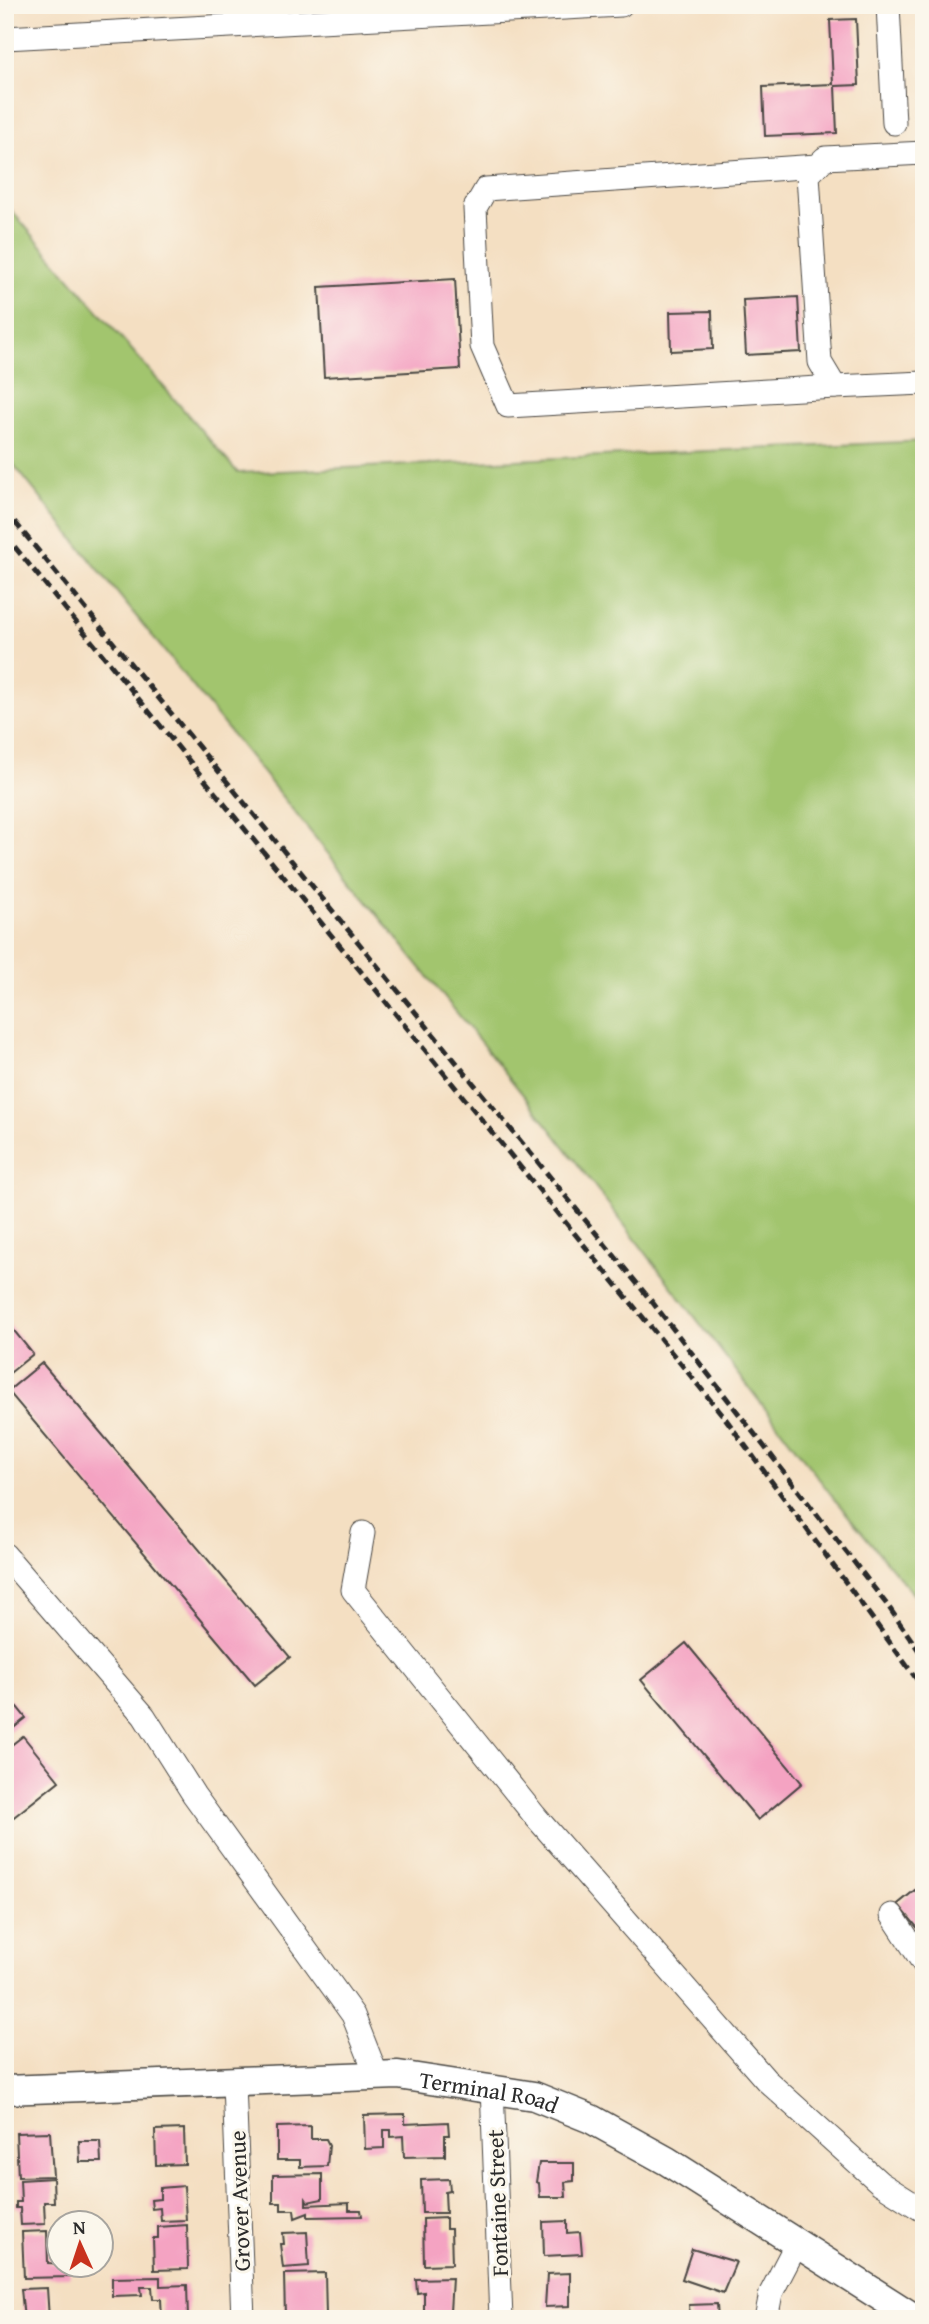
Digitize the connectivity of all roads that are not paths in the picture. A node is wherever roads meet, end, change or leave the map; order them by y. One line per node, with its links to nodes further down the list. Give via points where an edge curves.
1 (621, 5): 3 (street)
2 (888, 5): 4 (street)
3 (5, 38)
4 (894, 123)
5 (924, 153): 6 (street, via 825,158)
6 (817, 166): 8 (street, via 808,175 820,362); 8 (street, via 486,189 475,208 481,346 508,406)
7 (924, 383): 8 (street)
8 (835, 387)
9 (363, 1533): 17 (street, via 354,1590 535,1816 766,2080 880,2183)
10 (5, 1555): 13 (street, via 144,1716 194,1795 353,2015)
11 (891, 1915): 12 (street)
12 (924, 1964)
13 (377, 2076): 14 (main road, Terminal Road); 15 (main road, Terminal Road)
14 (234, 2083): 16 (main road, Terminal Road); 19 (street, Grover Avenue)
15 (492, 2087): 18 (main road, Terminal Road, via 534,2096 591,2119); 20 (street, Fontaine Street)
16 (5, 2090)
17 (924, 2211)
18 (797, 2243): 21 (street, via 771,2294); 22 (main road, Terminal Road)
19 (243, 2319)
20 (501, 2319)
21 (766, 2319)
22 (916, 2319)

